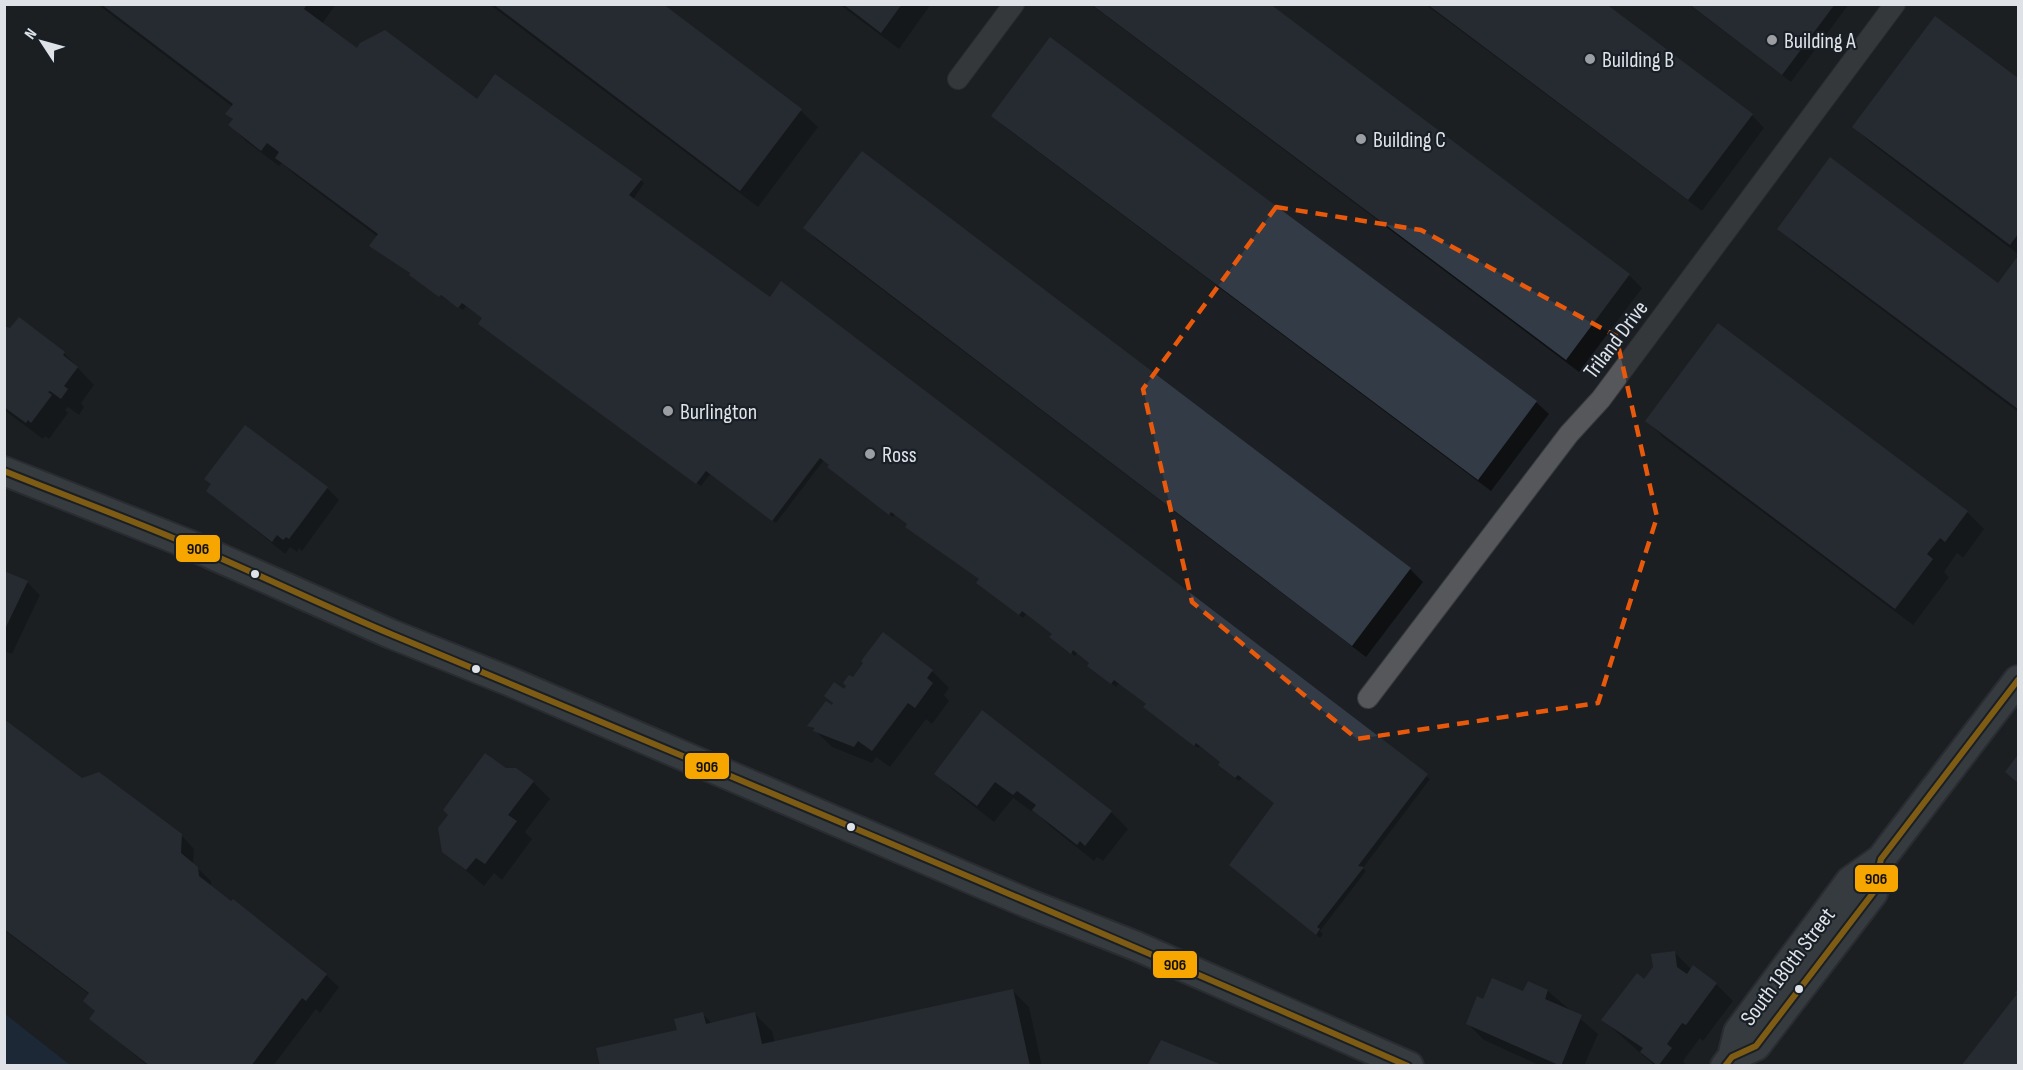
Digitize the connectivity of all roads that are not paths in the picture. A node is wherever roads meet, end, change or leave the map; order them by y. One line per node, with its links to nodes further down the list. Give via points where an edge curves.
1 (1014, 4): 3 (street)
2 (1895, 4): 6 (street, Triland Drive, via 1601,399 1569,434)
3 (958, 79)
4 (4, 471): 8 (main road, via 188,544 391,634 1136,946)
5 (2019, 680): 7 (main road, South 180th Street, via 1881,859 1873,893 1756,1046)
6 (1368, 698)
7 (1728, 1061)
8 (1409, 1065)

